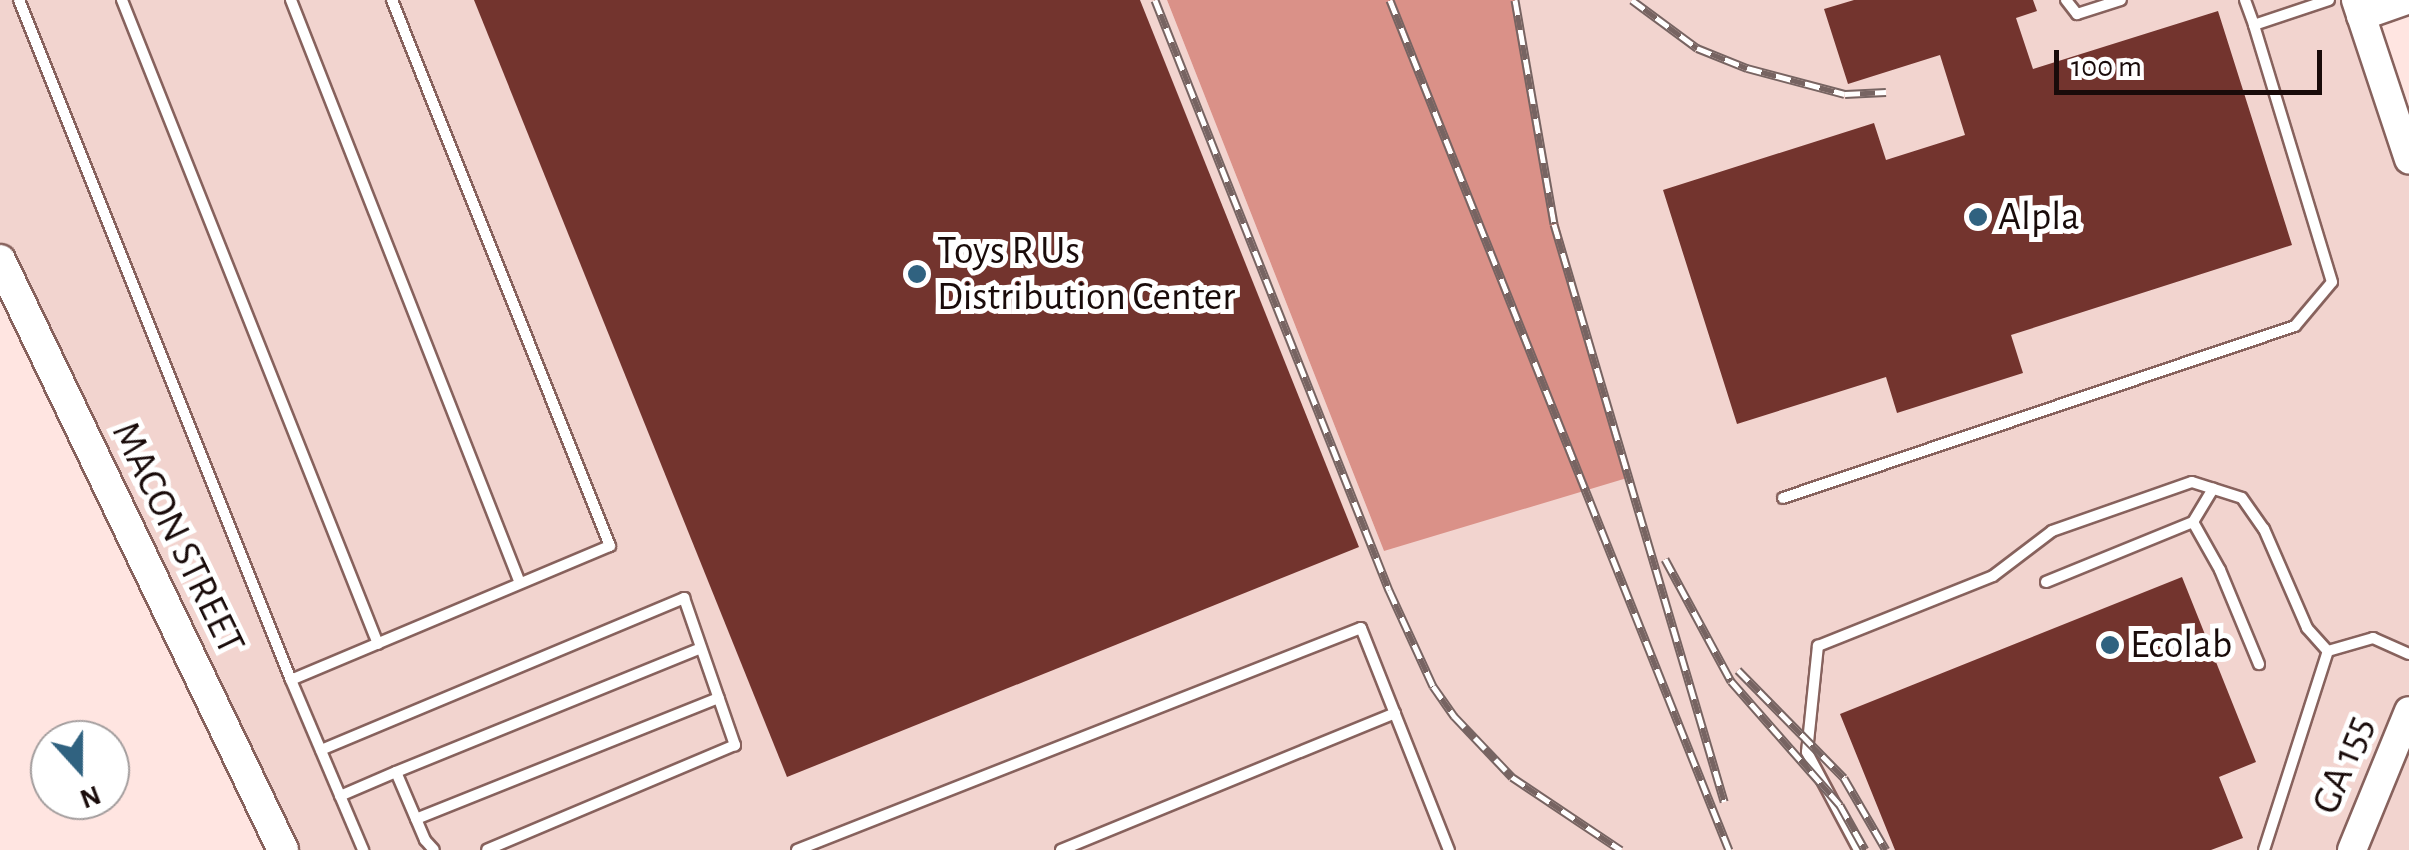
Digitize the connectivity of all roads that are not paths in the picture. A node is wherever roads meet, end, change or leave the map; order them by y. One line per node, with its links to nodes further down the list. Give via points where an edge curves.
1 (19, 0): 24 (lane)
2 (122, 0): 19 (lane)
3 (291, 0): 18 (lane)
4 (392, 0): 18 (lane, via 610,546)
5 (2066, 0): 6 (lane, via 2078,14)
6 (2121, 0)
7 (2246, 0): 11 (lane)
8 (2329, 0): 11 (lane)
9 (2408, 0): 10 (main road)
10 (2359, 8): 12 (main road)
11 (2254, 24): 15 (lane, via 2332,282 2294,326)
12 (2409, 159)
13 (0, 260): 32 (main road, MACON STREET)
14 (2214, 489): 16 (lane); 21 (lane, via 2242,498 2264,529 2307,628); 39 (lane, via 2192,482 2052,531 1993,576 1818,646 1807,752)
15 (1782, 498)
16 (2193, 522): 17 (lane); 23 (lane)
17 (2046, 582)
18 (520, 583): 19 (lane)
19 (378, 644): 24 (lane)
20 (701, 648): 25 (lane); 28 (lane, via 684,598); 29 (lane)
21 (2328, 651): 22 (lane, via 2373,638); 40 (lane)
22 (2409, 654)
23 (2259, 664)
24 (291, 680): 28 (lane)
25 (719, 698): 31 (lane); 35 (lane, via 735,746)
26 (2409, 711): 41 (main road, GA 155 / GA 155)
27 (1395, 713): 36 (lane, via 1361,628); 37 (lane); 38 (lane)
28 (320, 750): 30 (lane)
29 (396, 772): 30 (lane); 31 (lane)
30 (340, 796): 33 (lane)
31 (416, 818): 34 (lane)
32 (283, 850)
33 (363, 850)
34 (434, 850)
35 (487, 850)
36 (797, 850)
37 (1060, 850)
38 (1449, 850)
39 (1859, 850)
40 (2264, 850)
41 (2352, 850)

